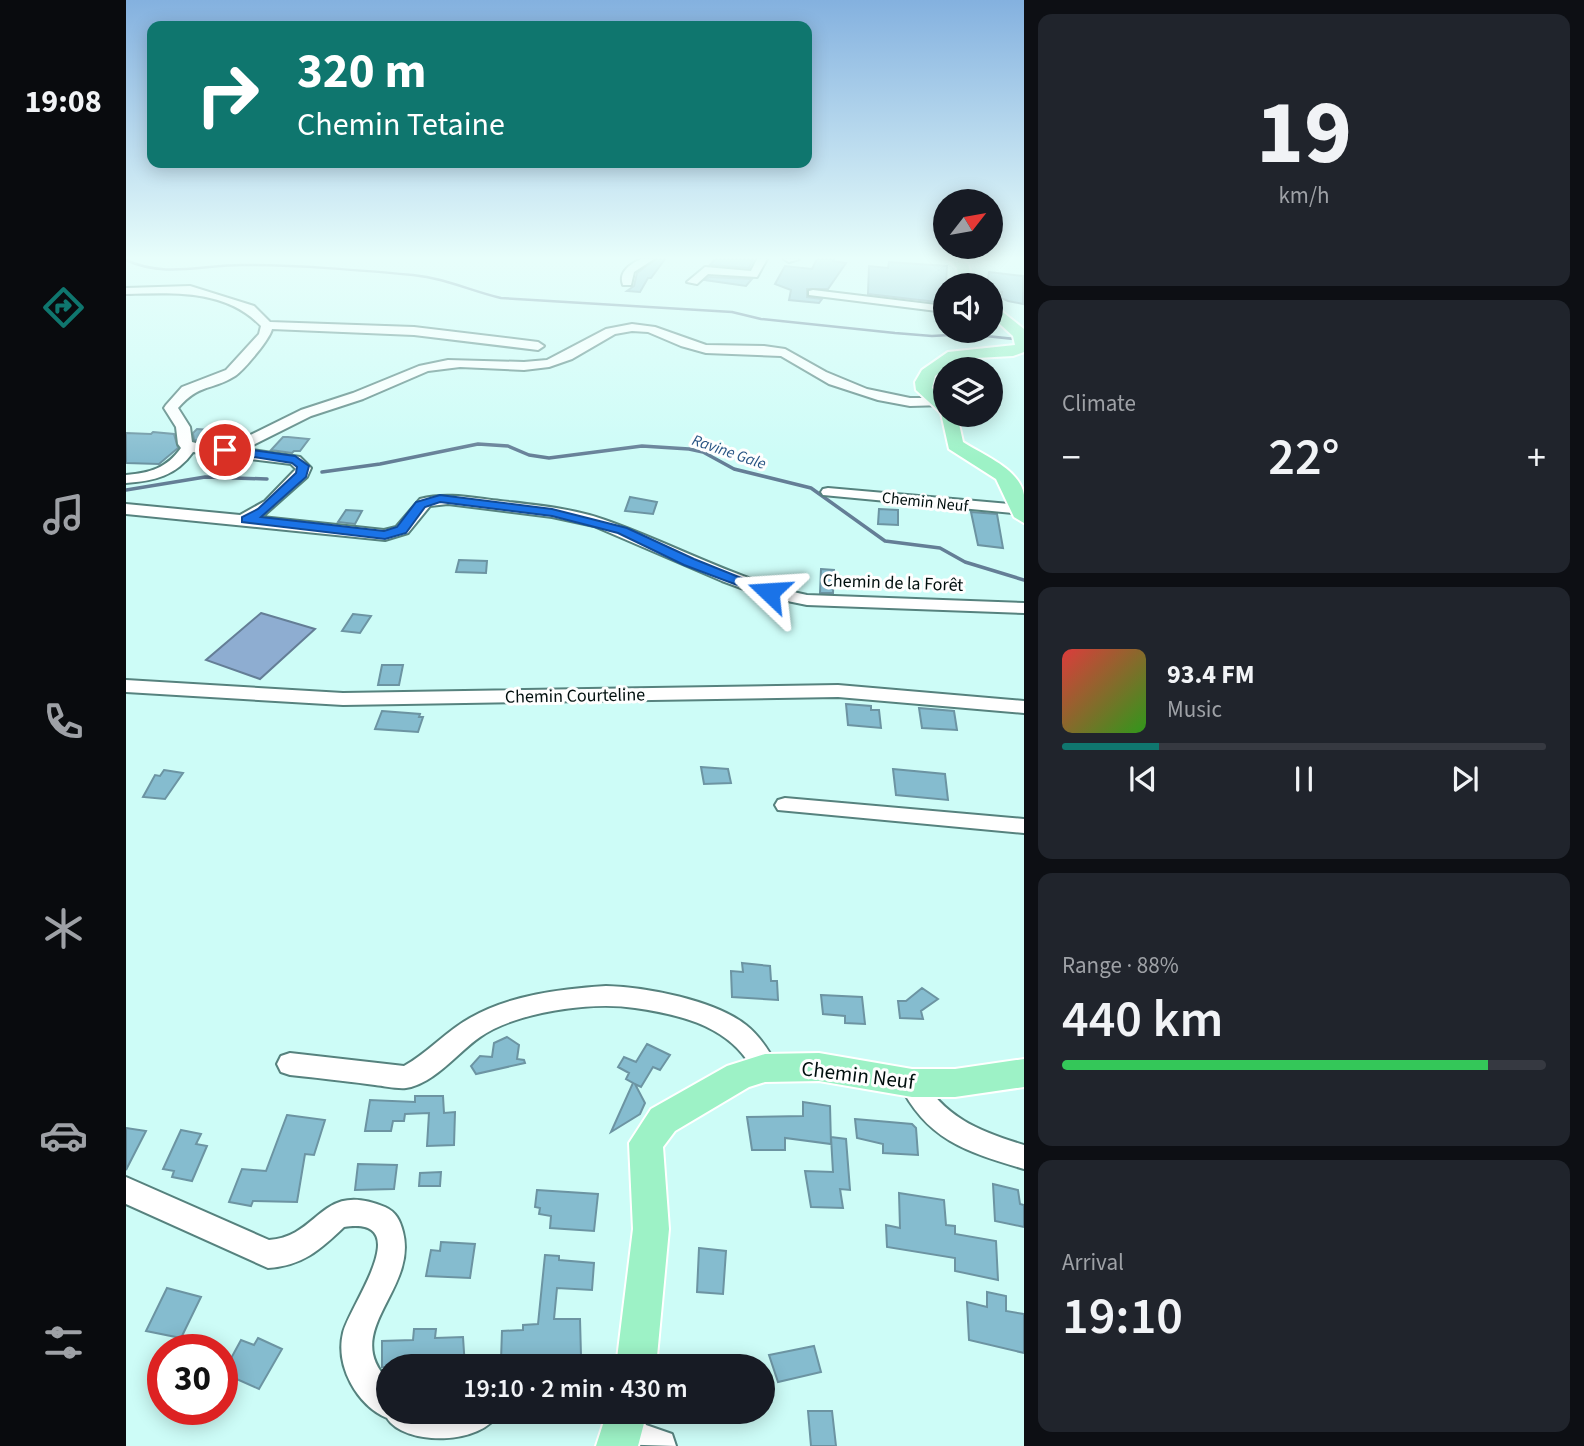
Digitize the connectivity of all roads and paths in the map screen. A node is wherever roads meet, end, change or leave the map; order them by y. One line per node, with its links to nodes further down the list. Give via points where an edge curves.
1 (267, 326): 11 (street, via 265,335 231,373 187,390 171,408)
2 (303, 326): 4 (street, via 414,331)
3 (1011, 326): 5 (main road, via 1020,334)
4 (538, 346)
5 (1023, 349): 6 (main road, Chemin Neuf)
6 (951, 357)
7 (933, 369): 8 (main road, Chemin Neuf, via 923,382)
8 (933, 399)
9 (933, 406): 12 (street, via 854,389 783,353 706,349 657,329 635,327 604,334 570,356 547,363 447,364 407,373 357,396 305,412 252,442)
10 (950, 427): 14 (main road, Chemin Neuf, via 955,445)
11 (189, 447): 12 (street); 13 (street, via 170,469)
12 (225, 450): 18 (street, via 295,460 303,466 302,474 263,512)
13 (126, 479)
14 (1018, 485): 17 (main road, Chemin Neuf)
15 (828, 492): 17 (street, Chemin Neuf)
16 (126, 509): 18 (street, Chemin de la Forêt)
17 (1022, 513)
18 (246, 520): 19 (street, Chemin de la Forêt, via 385,535 402,530 425,502 448,499 599,523 788,597)
19 (1024, 608)
20 (126, 686): 21 (street, Chemin Courteline, via 343,699 838,691)
21 (1024, 707)
22 (785, 804): 23 (street)
23 (1024, 827)
24 (289, 1064): 25 (street, via 406,1077 479,1024 547,1004 606,996 637,998 729,1026)
25 (765, 1068): 27 (main road, Chemin Neuf, via 819,1067); 30 (main road, Chemin Neuf, via 739,1076 663,1120 646,1143 651,1229)
26 (1024, 1073): 27 (main road, Chemin Neuf, via 956,1083)
27 (912, 1083): 28 (street, via 917,1098 935,1115 979,1144)
28 (1024, 1157)
29 (126, 1190): 31 (street, via 268,1254 289,1253 309,1242 335,1216 368,1213 385,1222 395,1240 389,1269 356,1333 359,1370)
30 (638, 1354)
31 (376, 1391)
32 (417, 1424): 33 (street, via 460,1429)
33 (466, 1424)

